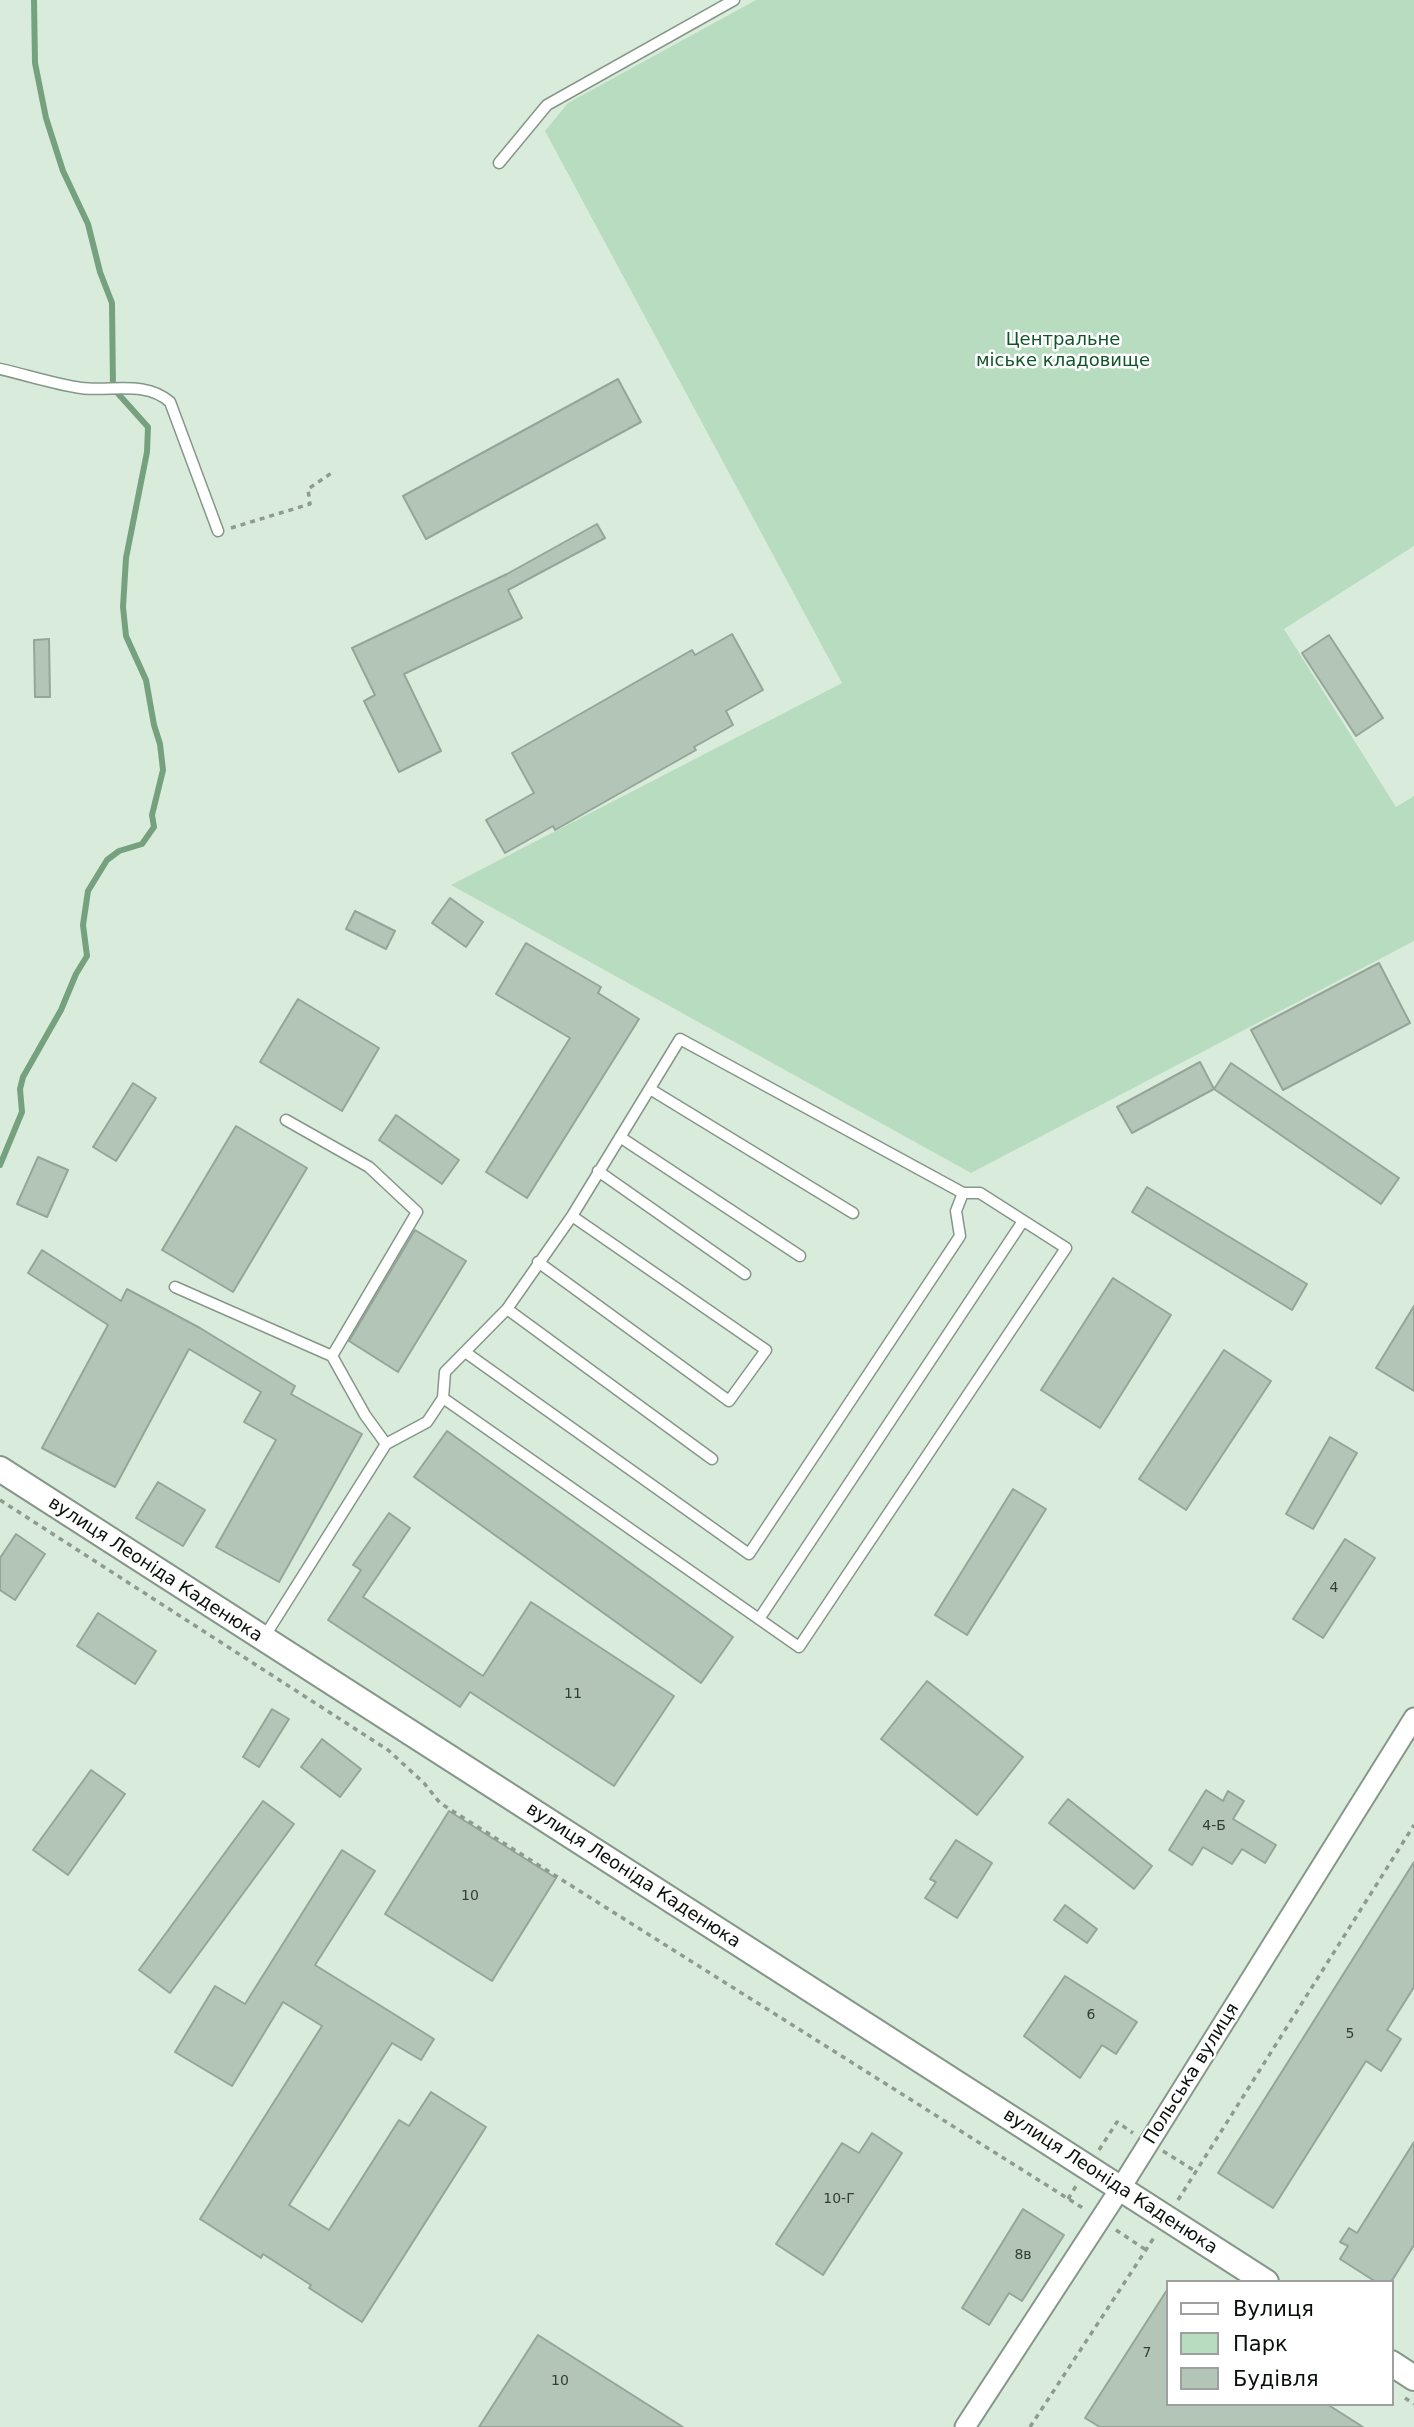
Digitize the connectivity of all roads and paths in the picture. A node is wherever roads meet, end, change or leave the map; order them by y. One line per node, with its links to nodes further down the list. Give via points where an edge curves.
1 (734, 0): 2 (lane, via 547,105)
2 (499, 163)
3 (0, 369): 5 (lane, via 82,388 150,390 162,395 170,402)
4 (333, 472): 5 (path, via 308,489 310,504)
5 (218, 531)
6 (650, 1089): 8 (lane); 10 (lane, via 680,1039); 11 (lane)
7 (286, 1120): 20 (lane, via 369,1167 417,1212)
8 (620, 1137): 9 (lane); 14 (lane)
9 (598, 1171): 12 (lane); 16 (lane)
10 (963, 1194): 13 (lane, via 980,1193); 19 (lane, via 956,1211 960,1236 749,1554)
11 (853, 1213)
12 (572, 1216): 15 (lane); 15 (lane, via 766,1350 729,1401)
13 (1023, 1221): 26 (lane); 26 (lane, via 1066,1248 799,1647)
14 (800, 1256)
15 (538, 1262): 18 (lane)
16 (746, 1274)
17 (175, 1287): 20 (lane)
18 (507, 1309): 19 (lane); 23 (lane)
19 (465, 1352): 21 (lane, via 445,1372)
20 (332, 1356): 22 (lane)
21 (443, 1398): 22 (lane, via 427,1422); 26 (lane)
22 (386, 1444): 27 (lane)
23 (712, 1459)
24 (0, 1469): 27 (street, вулиця Леоніда Каденюка)
25 (0, 1500): 32 (path, via 388,1750 440,1803)
26 (759, 1619)
27 (263, 1640): 30 (street, вулиця Леоніда Каденюка)
28 (1414, 1718): 30 (street, Польська вулиця)
29 (1414, 1825): 31 (path)
30 (1120, 2189): 31 (street, вулиця Леоніда Каденюка); 32 (street, Польська вулиця)
31 (1167, 2217): 33 (path); 34 (street, вулиця Леоніда Каденюка)
32 (1101, 2220): 33 (path); 37 (street, Польська вулиця)
33 (1146, 2250): 38 (path)
34 (1263, 2280)
35 (1393, 2364): 36 (street)
36 (1414, 2378)
37 (965, 2427)
38 (1030, 2427)

